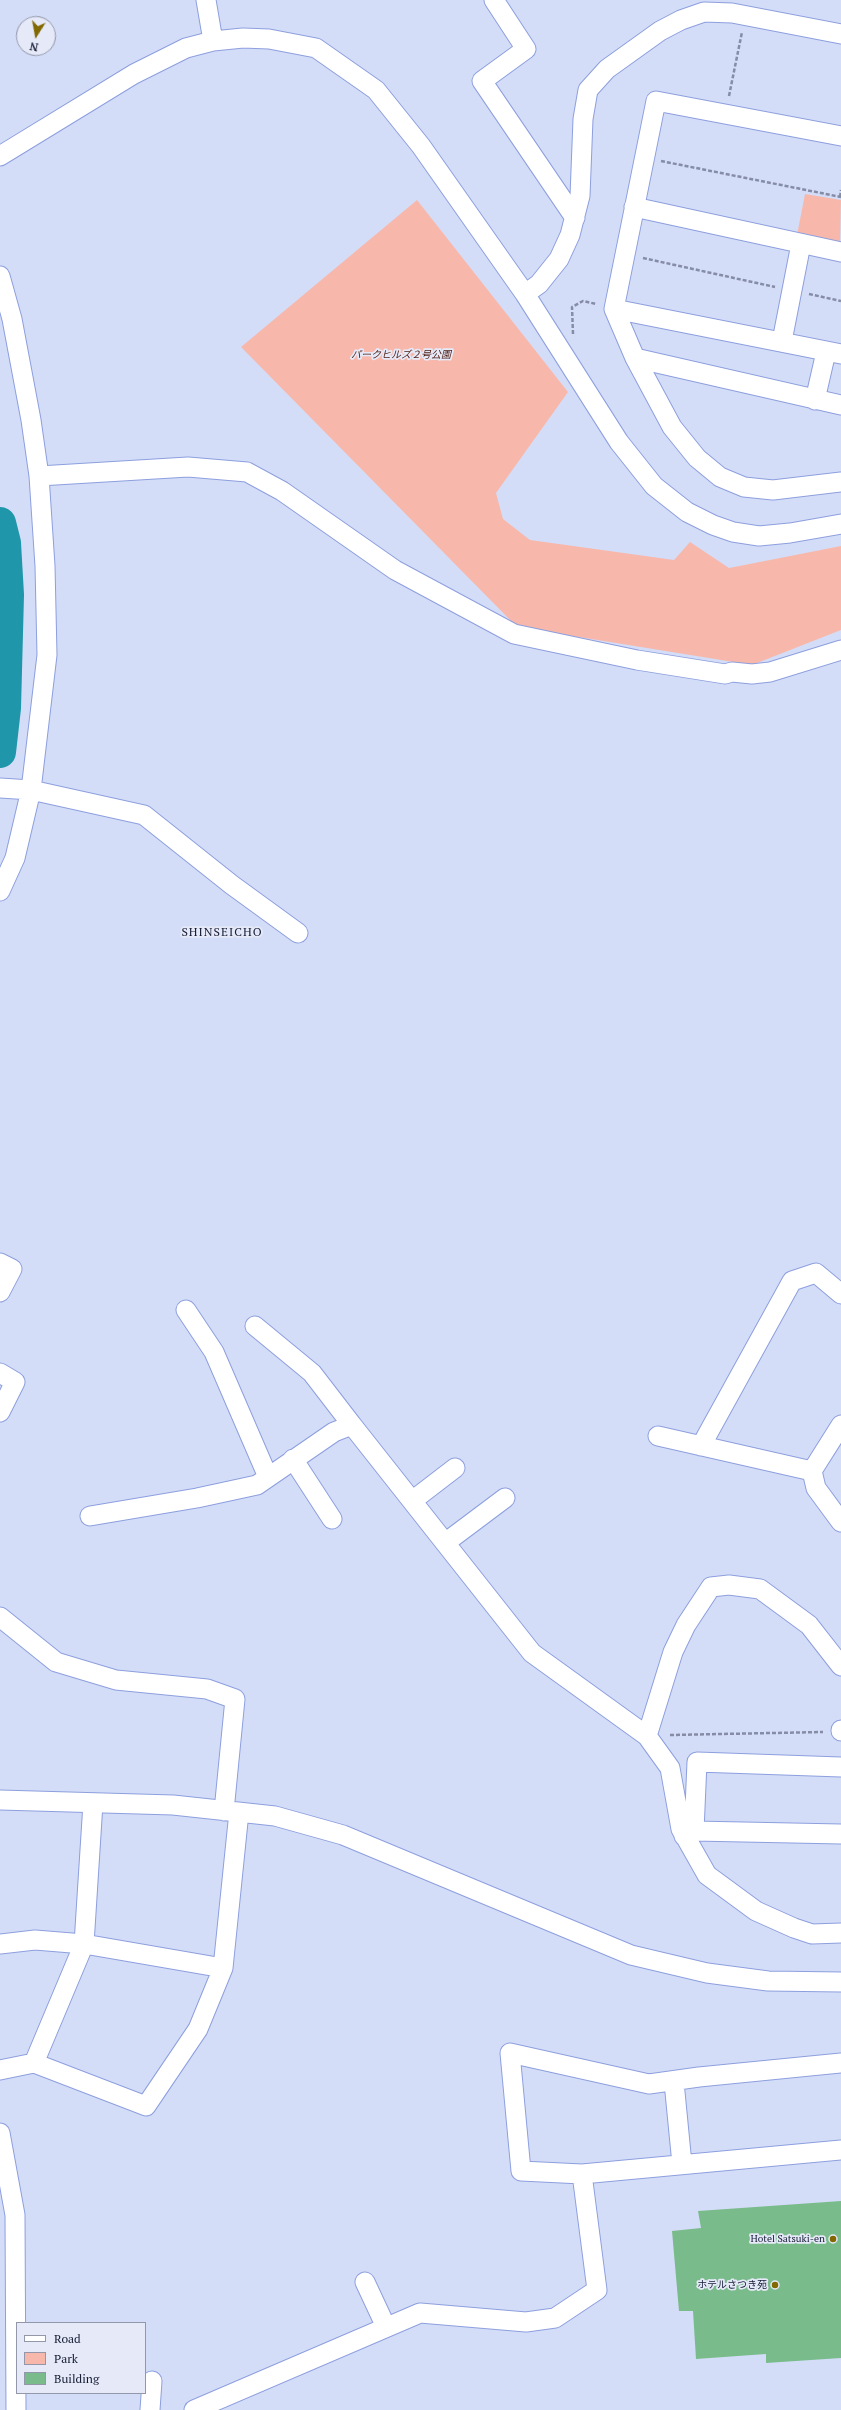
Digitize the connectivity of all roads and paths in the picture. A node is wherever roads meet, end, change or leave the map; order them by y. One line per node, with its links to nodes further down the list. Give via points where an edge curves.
1 (206, 0): 5 (street)
2 (494, 0): 13 (street, via 526,50 482,81)
3 (745, 15): 4 (street); 6 (path); 13 (street, via 704,12 681,20 631,49 607,69 588,90 583,119 580,196)
4 (841, 34)
5 (213, 41): 8 (street, via 186,48 134,74); 19 (street, via 269,39 316,48 376,90 421,146)
6 (725, 114): 7 (street); 9 (street, via 656,101)
7 (841, 136)
8 (0, 156)
9 (644, 158): 11 (path); 12 (street)
10 (841, 190): 11 (path)
11 (840, 197)
12 (634, 207): 14 (street); 16 (street)
13 (575, 218): 19 (street, via 560,259 539,284)
14 (801, 244): 15 (street); 18 (street)
15 (841, 252)
16 (625, 255): 18 (path); 21 (street)
17 (0, 276): 28 (street, via 12,318)
18 (792, 290): 20 (path); 23 (street)
19 (525, 294): 30 (street, via 619,442 654,486 687,512 733,532 759,536)
20 (841, 301)
21 (614, 309): 22 (path, via 583,301 572,307); 23 (street); 25 (street)
22 (573, 335)
23 (782, 341): 24 (street)
24 (834, 353): 26 (street)
25 (635, 358): 26 (street); 29 (street, via 672,427 697,458 720,477 744,487 773,490)
26 (815, 400): 27 (street)
27 (841, 405)
28 (39, 476): 31 (street, via 188,467 247,472 282,491 395,570 514,634 637,660 725,674 770,672); 33 (street, via 47,655)
29 (841, 482)
30 (841, 524)
31 (841, 650)
32 (0, 788): 33 (street)
33 (31, 790): 34 (street, via 15,858); 35 (street, via 144,815 232,885)
34 (0, 891)
35 (298, 933)
36 (0, 1263): 37 (street, via 12,1269)
37 (0, 1292)
38 (841, 1294): 46 (street, via 816,1274 792,1281)
39 (186, 1310): 50 (street, via 214,1352)
40 (255, 1326): 43 (street, via 312,1373)
41 (0, 1373): 42 (street, via 15,1382)
42 (0, 1412)
43 (352, 1425): 47 (street, via 334,1432); 52 (street)
44 (841, 1425): 49 (street)
45 (658, 1436): 46 (street)
46 (701, 1446): 49 (street)
47 (293, 1460): 50 (street); 54 (street)
48 (456, 1468): 52 (street)
49 (812, 1471): 55 (street, via 816,1488)
50 (268, 1477): 53 (street, via 256,1485 197,1498)
51 (505, 1498): 56 (street)
52 (412, 1501): 56 (street)
53 (90, 1516)
54 (332, 1519)
55 (841, 1522)
56 (445, 1543): 60 (street, via 532,1653)
57 (0, 1617): 64 (street, via 56,1662 116,1680 207,1689 235,1699)
58 (841, 1666): 60 (street, via 809,1625 760,1589 730,1585 711,1587 686,1625 673,1652)
59 (841, 1731): 60 (path)
60 (647, 1736): 65 (street, via 670,1768 680,1829)
61 (841, 1767): 65 (street, via 697,1762)
62 (0, 1800): 63 (street)
63 (93, 1803): 64 (street, via 173,1805); 69 (street)
64 (231, 1812): 70 (street); 71 (street, via 275,1816 343,1835 631,1955 714,1974 768,1981)
65 (689, 1833): 66 (street); 67 (street, via 707,1875 756,1911 812,1934)
66 (841, 1834)
67 (841, 1933)
68 (0, 1944): 69 (street, via 35,1940)
69 (84, 1944): 70 (street); 72 (street)
70 (223, 1968): 72 (street, via 198,2030 146,2106)
71 (841, 1982)
72 (34, 2062): 74 (street)
73 (841, 2063): 75 (street, via 699,2077)
74 (0, 2070)
75 (674, 2082): 78 (street); 79 (street, via 649,2084 510,2053 520,2171)
76 (0, 2133): 83 (street, via 16,2215)
77 (841, 2150): 78 (street)
78 (682, 2164): 79 (street)
79 (582, 2174): 81 (street, via 597,2290 555,2318 526,2322 420,2313)
80 (364, 2282): 81 (street)
81 (386, 2327): 85 (street)
82 (152, 2381): 84 (street)
83 (16, 2410)
84 (150, 2410)
85 (194, 2410)

